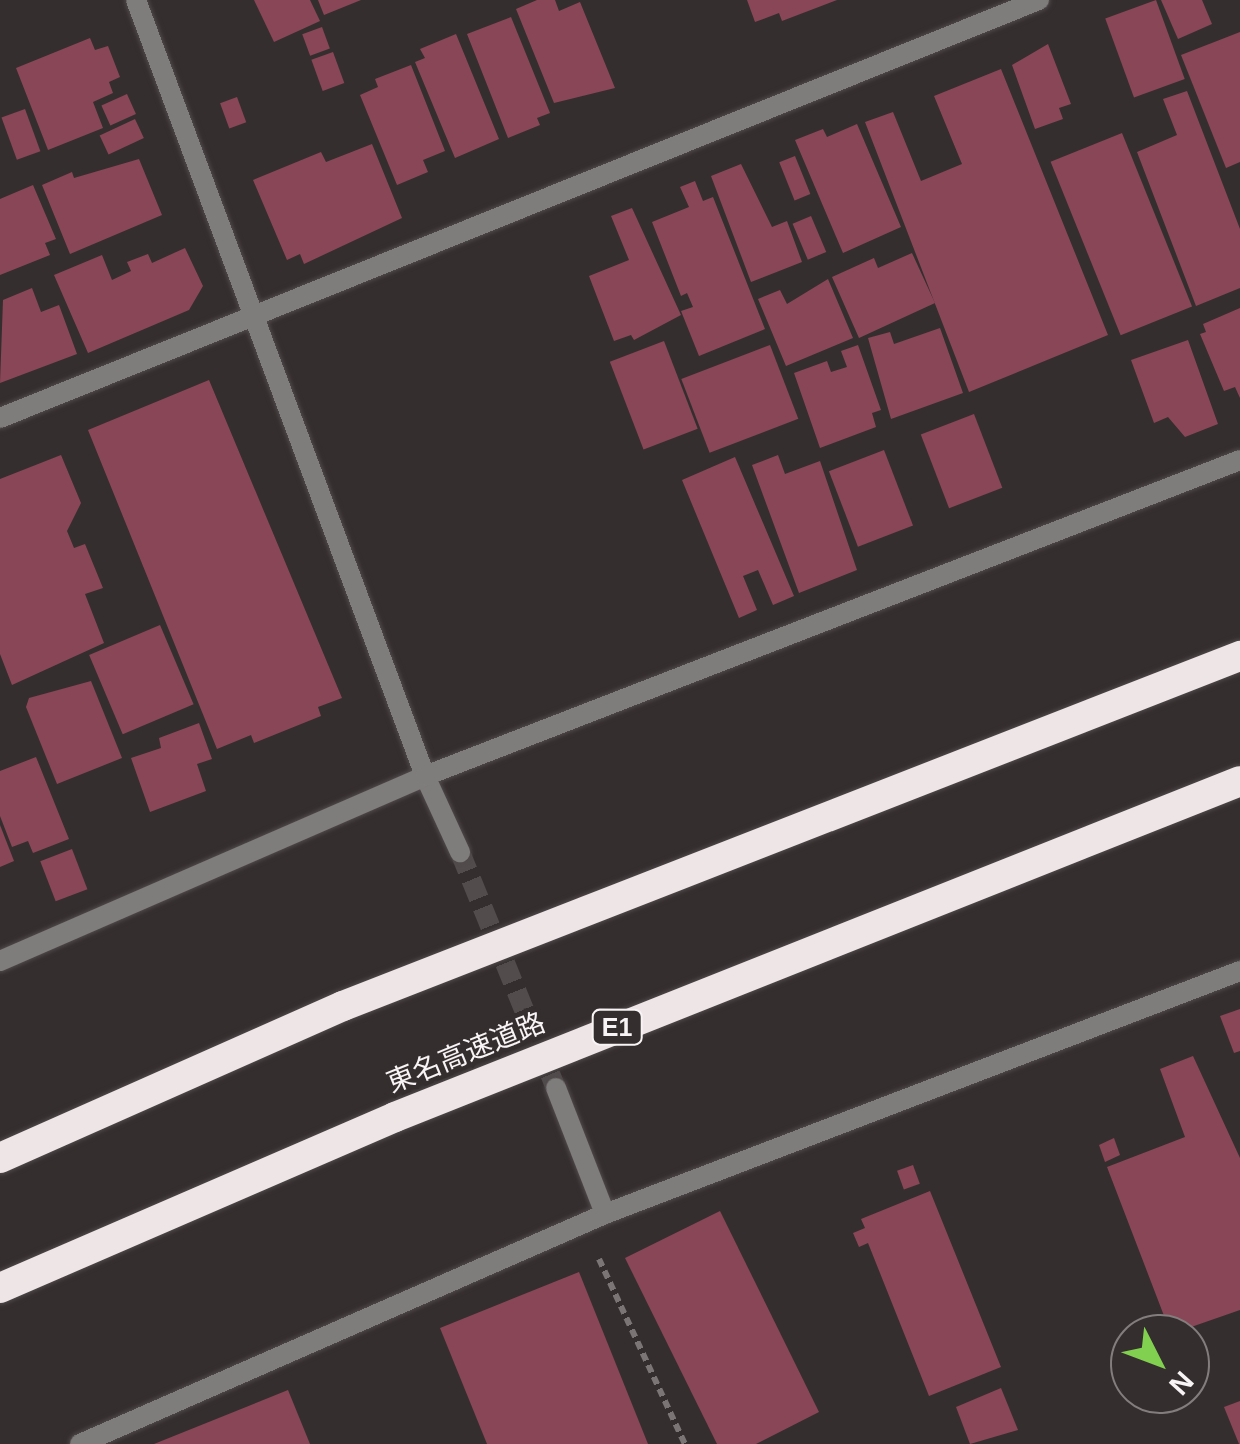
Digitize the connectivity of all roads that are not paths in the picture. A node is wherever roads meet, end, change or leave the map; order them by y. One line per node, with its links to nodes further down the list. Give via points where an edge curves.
1 (136, 0): 3 (street)
2 (1039, 0): 3 (street)
3 (256, 316): 4 (street); 7 (street)
4 (0, 418)
5 (1240, 460): 7 (street)
6 (1240, 656): 13 (highway, via 344,1006)
7 (425, 776): 9 (street); 10 (street)
8 (1240, 780): 15 (highway, 東名高速道路 / E1, via 395,1116)
9 (460, 852)
10 (0, 961)
11 (1240, 971): 14 (street)
12 (556, 1088): 14 (street)
13 (0, 1158)
14 (605, 1214): 16 (street)
15 (0, 1288)
16 (80, 1444)

